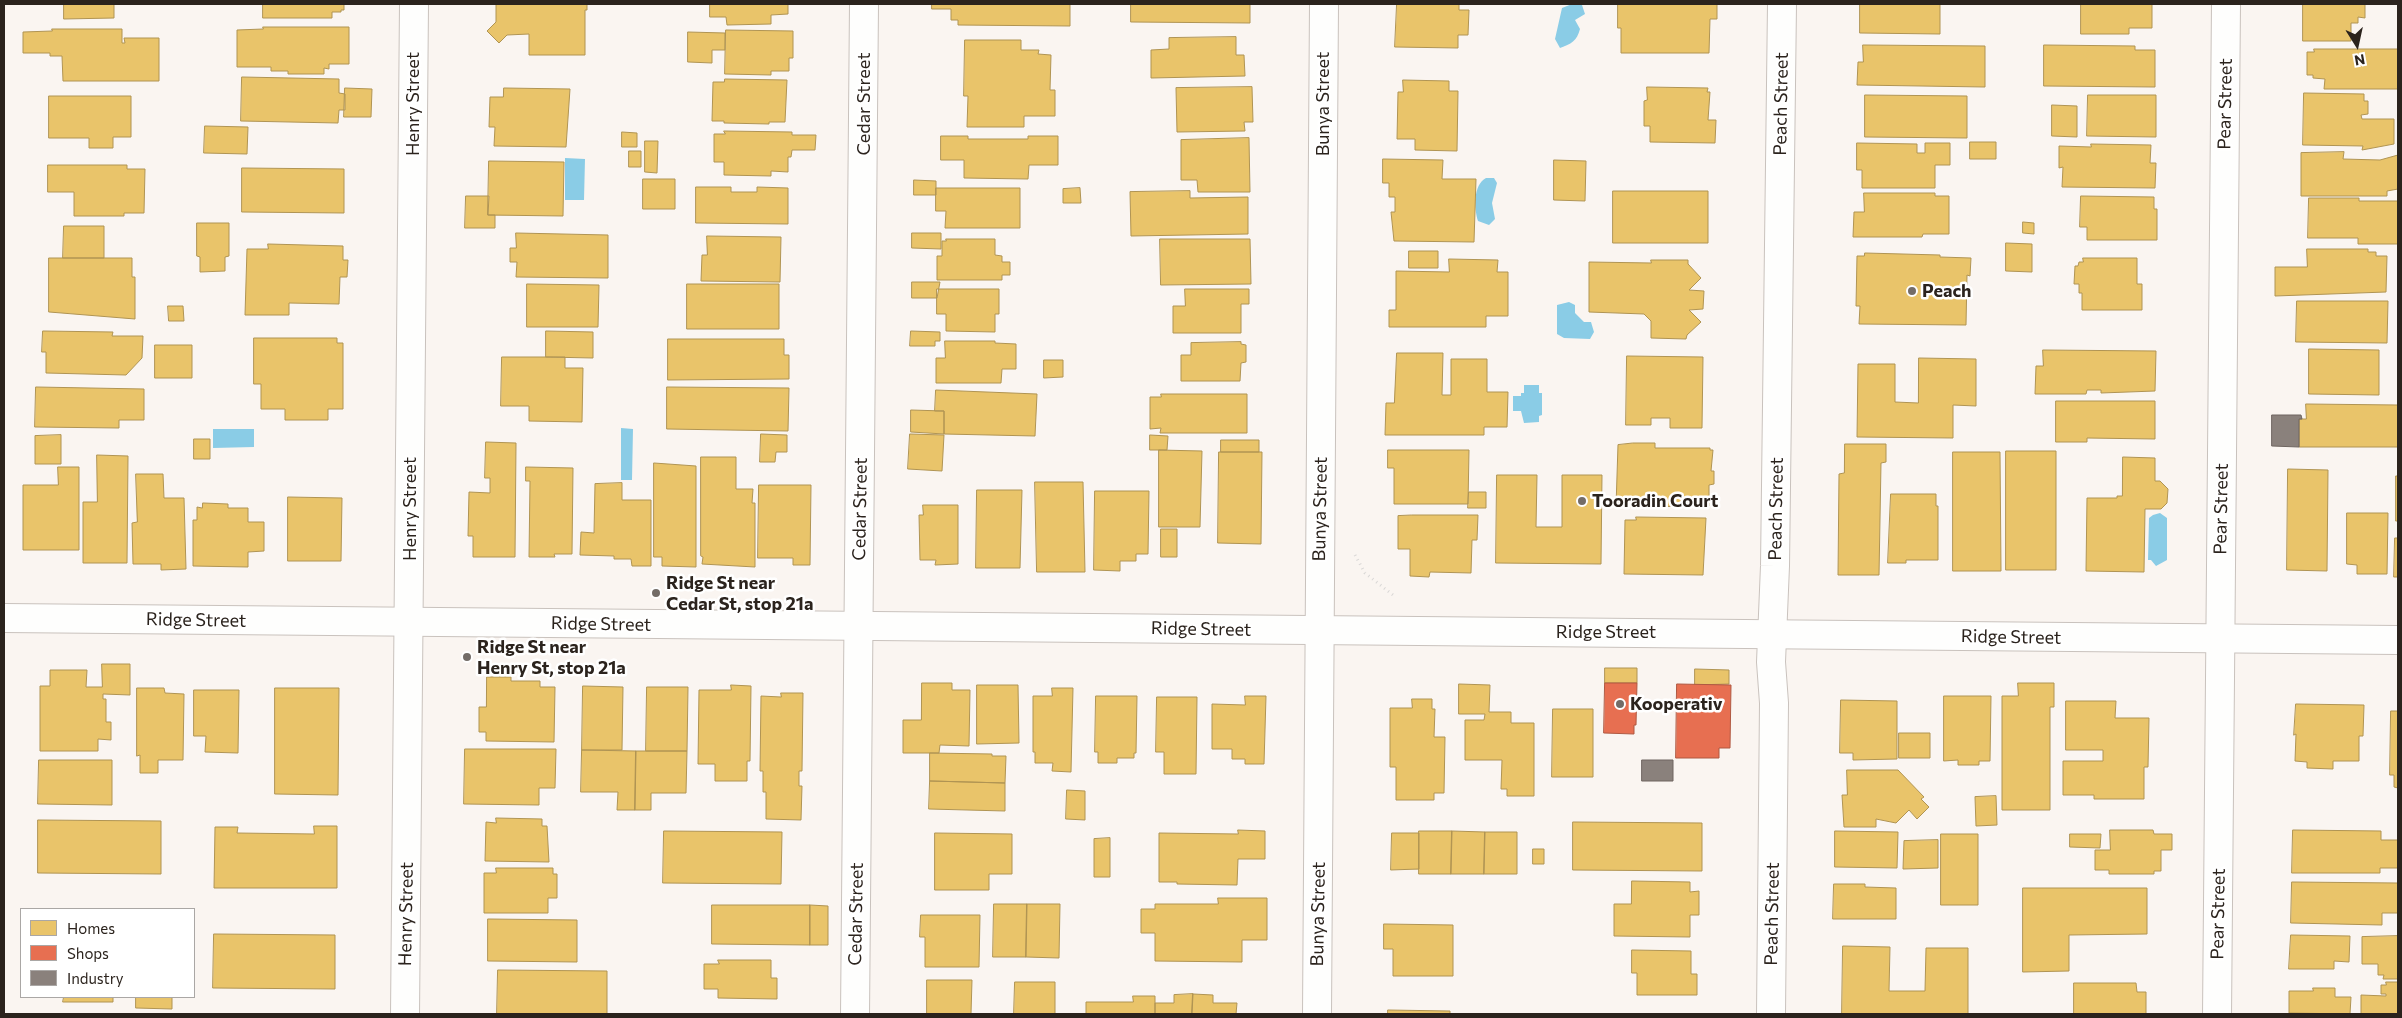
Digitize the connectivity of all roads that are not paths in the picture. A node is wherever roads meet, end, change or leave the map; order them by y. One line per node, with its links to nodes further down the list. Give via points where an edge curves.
1 (414, 4): 7 (street, Henry Street)
2 (864, 4): 8 (street, Cedar Street)
3 (1324, 4): 9 (street, Bunya Street)
4 (1782, 4): 10 (street, Peach Street)
5 (2226, 4): 11 (street, Pear Street)
6 (4, 618): 7 (street, Ridge Street)
7 (409, 622): 8 (street, Ridge Street); 13 (street, Henry Street)
8 (860, 626): 9 (street, Ridge Street); 14 (street, Cedar Street)
9 (1320, 630): 10 (street, Ridge Street); 15 (street, Bunya Street)
10 (1773, 634): 11 (street, Ridge Street); 16 (street, Peach Street)
11 (2220, 638): 12 (street, Ridge Street); 17 (street, Pear Street)
12 (2398, 640)
13 (405, 1014)
14 (855, 1014)
15 (1316, 1014)
16 (1770, 1014)
17 (2217, 1014)

